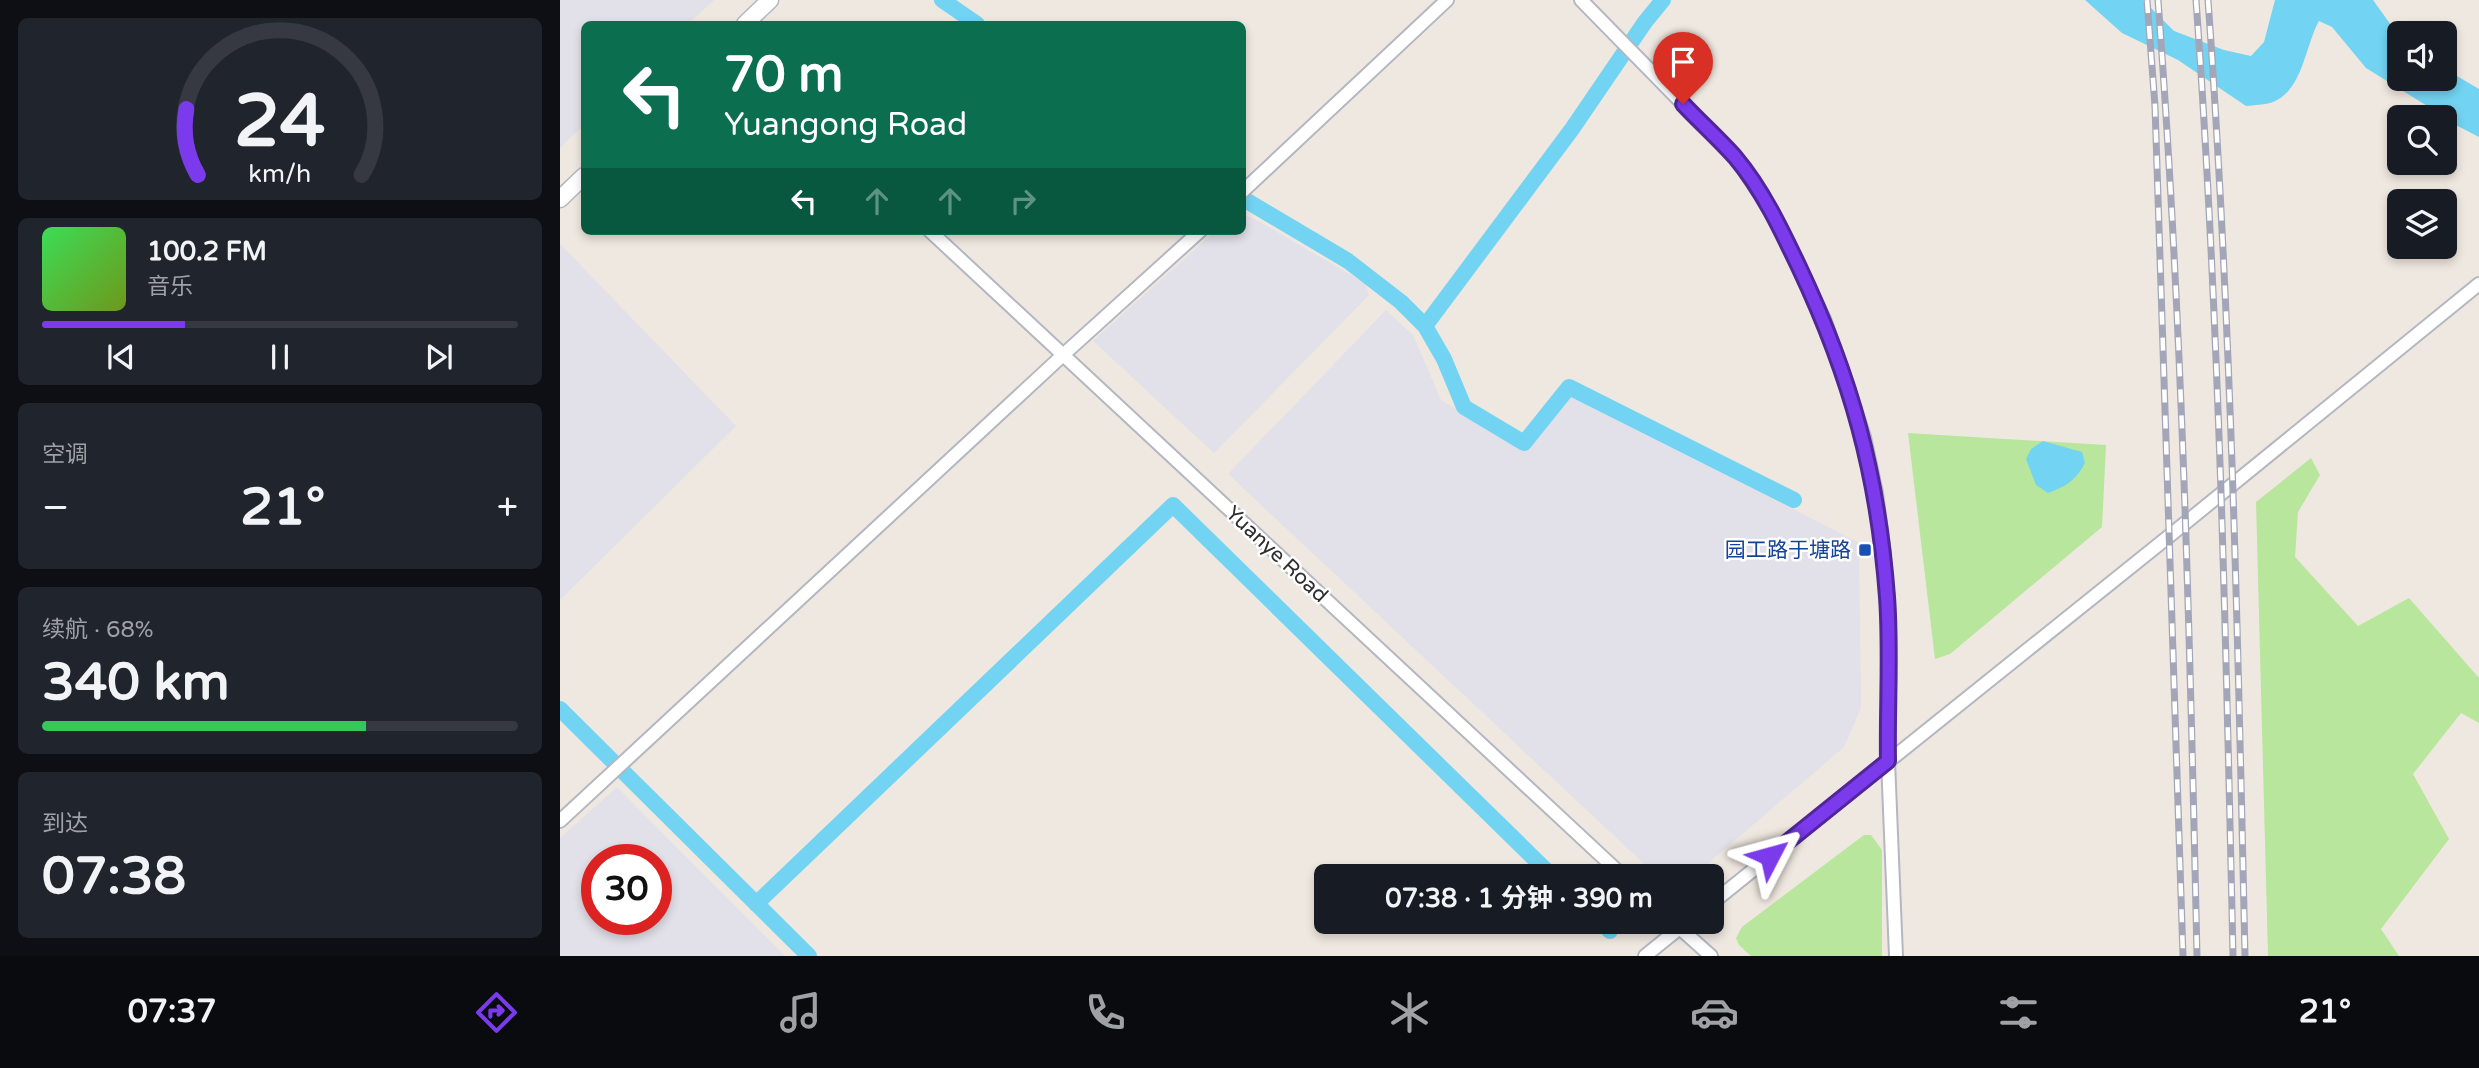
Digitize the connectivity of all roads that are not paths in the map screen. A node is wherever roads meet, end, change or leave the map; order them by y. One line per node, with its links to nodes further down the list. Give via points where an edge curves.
1 (770, 0): 4 (street)
2 (1447, 0): 6 (street)
3 (1581, 0): 12 (street, via 1736,158 1772,212 1824,320 1864,437 1876,493 1888,601)
4 (748, 21)
5 (581, 179): 7 (street)
6 (1246, 189)
7 (560, 199)
8 (934, 235): 11 (street, Yuanye Road)
9 (1196, 235): 11 (street)
10 (2479, 284): 12 (street)
11 (1063, 355): 13 (street); 14 (street, Yuanye Road)
12 (1888, 761): 15 (street); 20 (street)
13 (560, 821)
14 (1610, 864)
15 (1724, 893)
16 (1669, 934): 18 (street)
17 (1690, 934): 19 (street)
18 (1645, 956)
19 (1711, 956)
20 (1896, 956)

